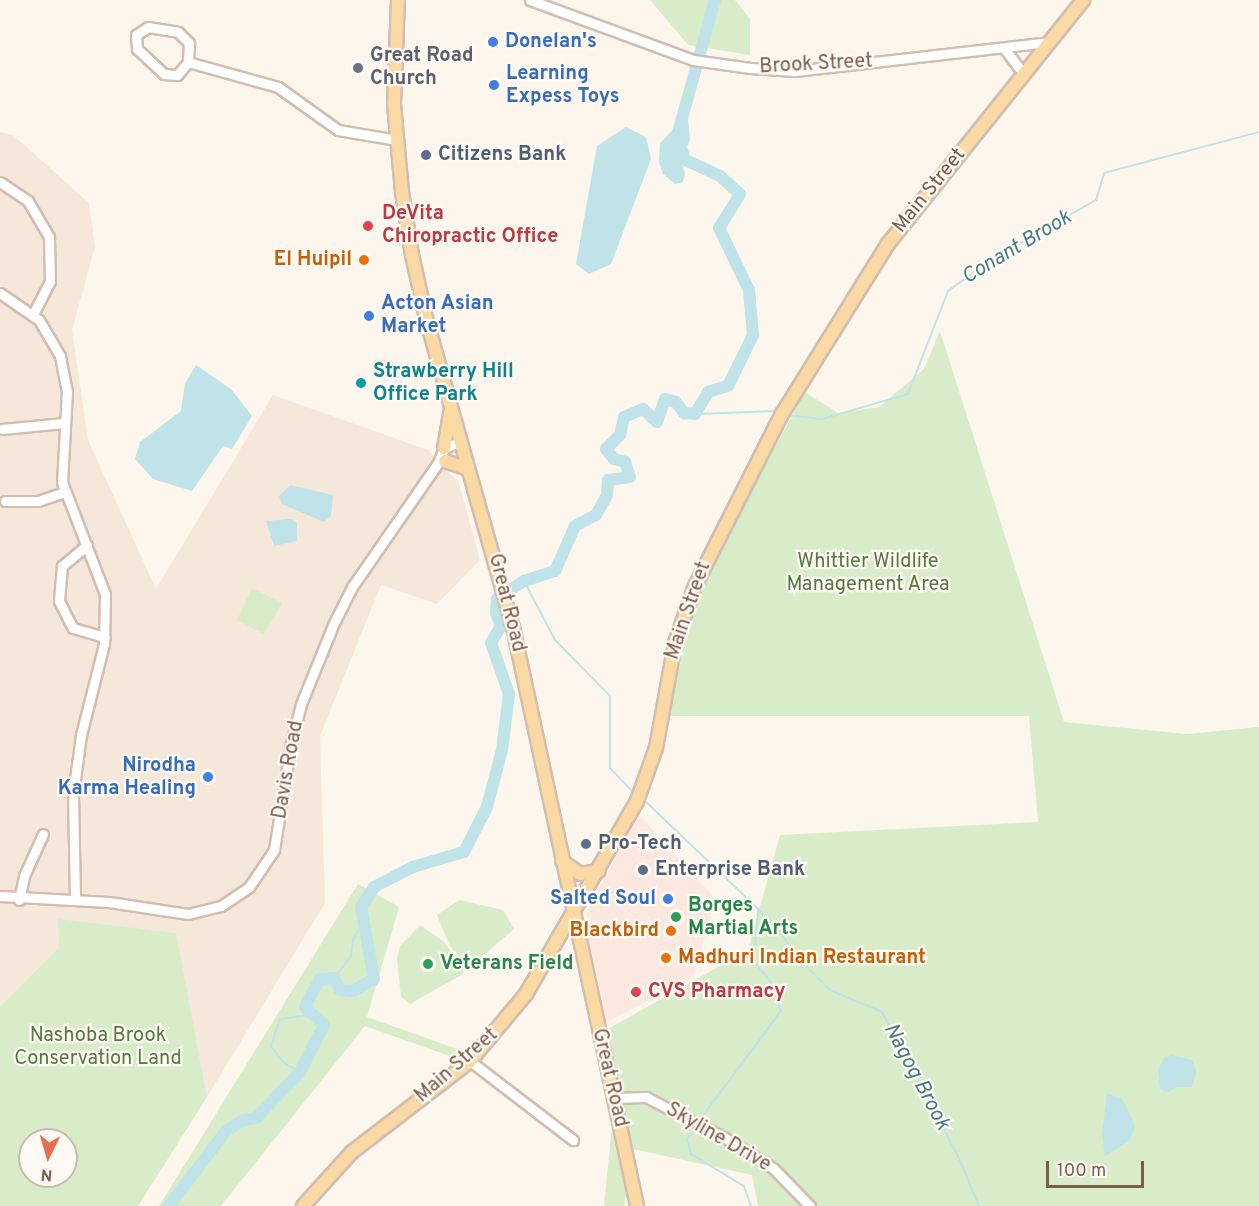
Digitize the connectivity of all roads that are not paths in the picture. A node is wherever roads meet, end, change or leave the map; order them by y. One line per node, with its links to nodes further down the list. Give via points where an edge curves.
1 (398, 0): 8 (main road, Great Road, via 394,97)
2 (530, 0): 5 (street, Brook Street, via 706,63 795,71)
3 (1083, 0): 4 (main road, Main Street)
4 (1048, 42): 5 (street, Brook Street); 7 (main road, Main Street)
5 (1004, 48): 7 (street)
6 (188, 62): 6 (street, via 177,75 164,74 137,49 137,33 150,27 183,34 189,43); 8 (street, via 271,83 338,130)
7 (1023, 73): 24 (main road, Main Street, via 887,245 782,414 749,475 708,556 677,636 645,782)
8 (397, 140): 12 (main road, Great Road, via 412,255)
9 (0, 182): 11 (street, via 28,201 49,237 50,281)
10 (0, 293): 11 (street)
11 (33, 314): 13 (street, via 53,341 64,370)
12 (451, 409): 15 (main road, Great Road); 16 (main road)
13 (64, 423): 14 (street); 18 (street)
14 (2, 429)
15 (462, 446): 16 (street); 17 (main road, Great Road)
16 (442, 457): 17 (main road); 27 (street, Davis Road, via 352,587 333,625 291,743 274,850 257,879 231,901 188,914)
17 (468, 470): 23 (main road, Great Road, via 505,593)
18 (64, 492): 19 (street, via 38,501); 20 (street)
19 (5, 501)
20 (87, 545): 21 (street, via 105,594); 21 (street, via 62,566 59,601 73,628)
21 (105, 637): 27 (street, via 74,779)
22 (42, 834): 26 (street, via 24,876)
23 (562, 861): 24 (main road, via 577,874); 28 (main road, Great Road)
24 (598, 871): 28 (main road, Main Street)
25 (0, 896): 26 (street, Davis Road)
26 (19, 900): 27 (street, Davis Road)
27 (75, 900)
28 (573, 917): 29 (main road, Main Street); 30 (main road, Great Road)
29 (554, 949): 30 (main road, via 567,946); 31 (main road, Main Street, via 514,1012)
30 (581, 953): 32 (main road, Great Road)
31 (470, 1061): 33 (street); 34 (main road, Main Street, via 352,1152)
32 (614, 1098): 35 (main road, Great Road); 36 (street, Skyline Drive, via 646,1097 725,1138 774,1168)
33 (573, 1140)
34 (303, 1206)
35 (637, 1206)
36 (810, 1206)

